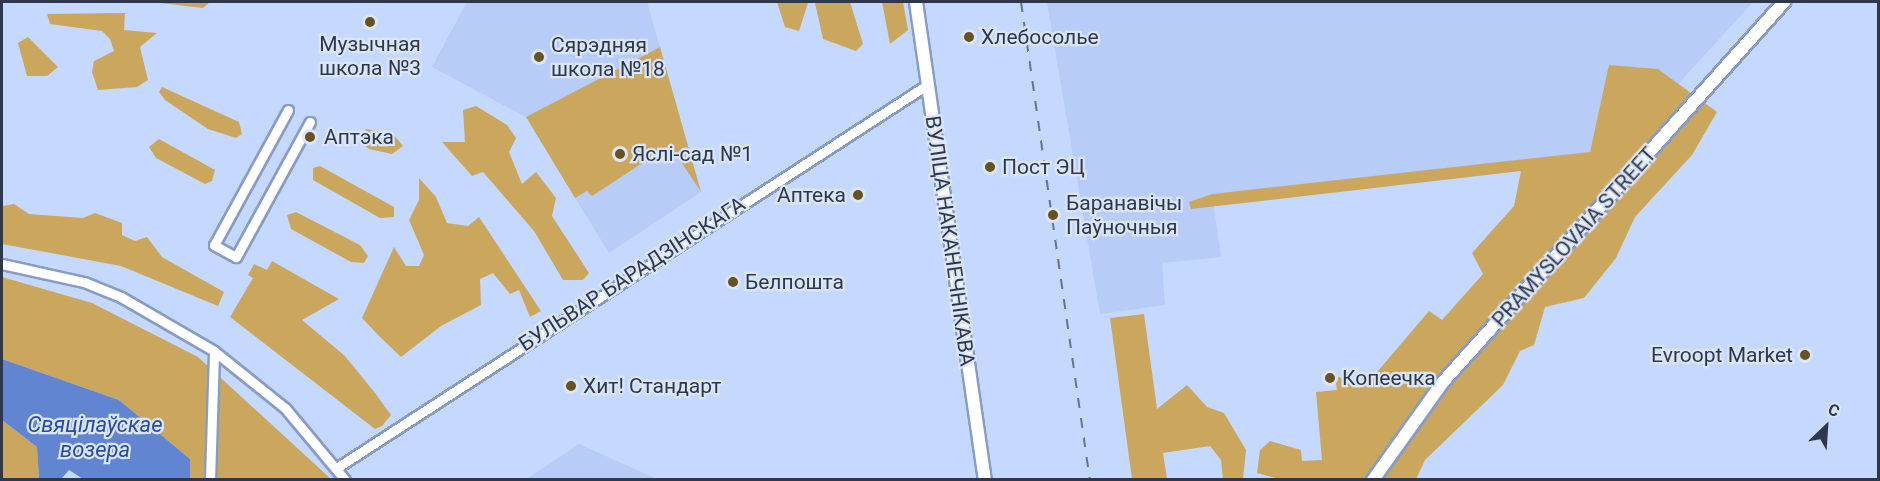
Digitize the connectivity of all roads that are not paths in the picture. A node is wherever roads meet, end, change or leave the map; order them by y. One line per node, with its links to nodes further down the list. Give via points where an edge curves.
1 (916, 2): 3 (main road, ВУЛІЦА НАКАНЕЧНІКАВА)
2 (1784, 2): 12 (main road, PRAMYSLOVAIA STREET, via 1443,382)
3 (927, 85): 8 (street, БУЛЬВАР БАРАДЗІНСКАГА); 11 (main road, ВУЛІЦА НАКАНЕЧНІКАВА)
4 (288, 110): 5 (street, via 214,245 236,257)
5 (310, 122)
6 (2, 264): 7 (street, via 84,282 121,297)
7 (214, 351): 8 (street, via 285,408); 9 (street)
8 (338, 467): 10 (street)
9 (210, 480)
10 (345, 480)
11 (985, 480)
12 (1373, 480)

